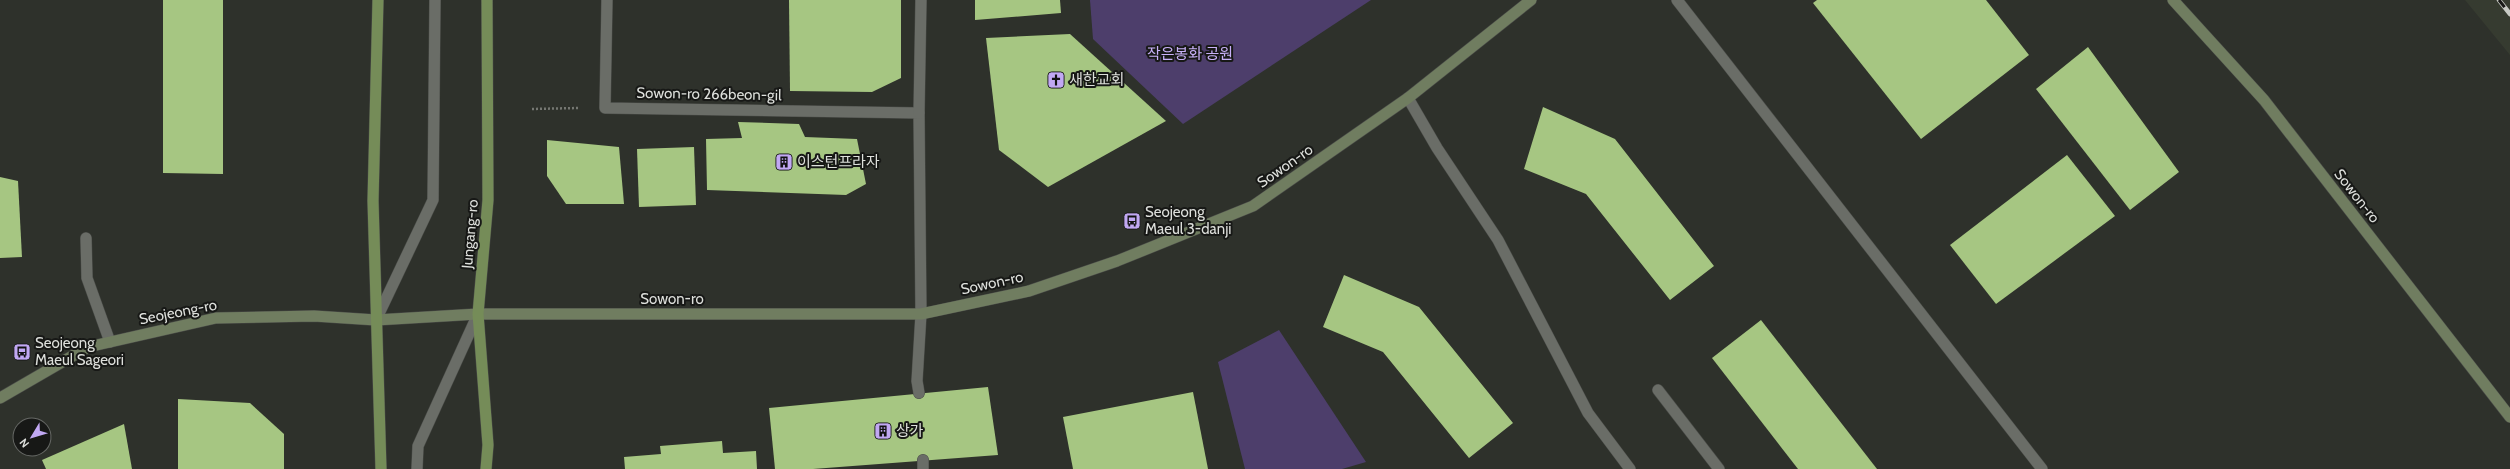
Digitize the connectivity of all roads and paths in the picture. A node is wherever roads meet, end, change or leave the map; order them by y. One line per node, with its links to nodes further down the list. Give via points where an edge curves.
1 (378, 0): 16 (main road, via 373,201)
2 (436, 0): 16 (street, via 433,200)
3 (487, 0): 14 (main road, Jungang-ro, via 488,200)
4 (607, 0): 10 (street)
5 (921, 0): 12 (street)
6 (1531, 0): 9 (main road, Sowon-ro)
7 (1677, 0): 27 (street)
8 (2173, 0): 21 (main road, Sowon-ro, via 2264,100)
9 (1408, 98): 15 (main road, Sowon-ro, via 1253,206 1117,261 1029,291); 25 (street, via 1437,148 1498,240 1588,413)
10 (605, 108): 11 (path); 12 (street, Sowon-ro 266beon-gil)
11 (532, 109)
12 (919, 113): 15 (street)
13 (86, 238): 17 (street, via 87,278)
14 (478, 314): 15 (main road, Sowon-ro); 16 (main road, Sowon-ro); 23 (street, via 418,446); 24 (main road, Jungang-ro, via 488,445)
15 (921, 314): 19 (street, via 917,381)
16 (376, 320): 17 (main road, Seojeong-ro, via 314,316 216,318); 22 (main road)
17 (110, 342): 20 (main road, Seojeong-ro, via 88,347)
18 (1658, 390): 26 (street)
19 (919, 393)
20 (0, 398)
21 (2510, 417)
22 (381, 469)
23 (417, 469)
24 (486, 469)
25 (1630, 469)
26 (1719, 469)
27 (2042, 469)

